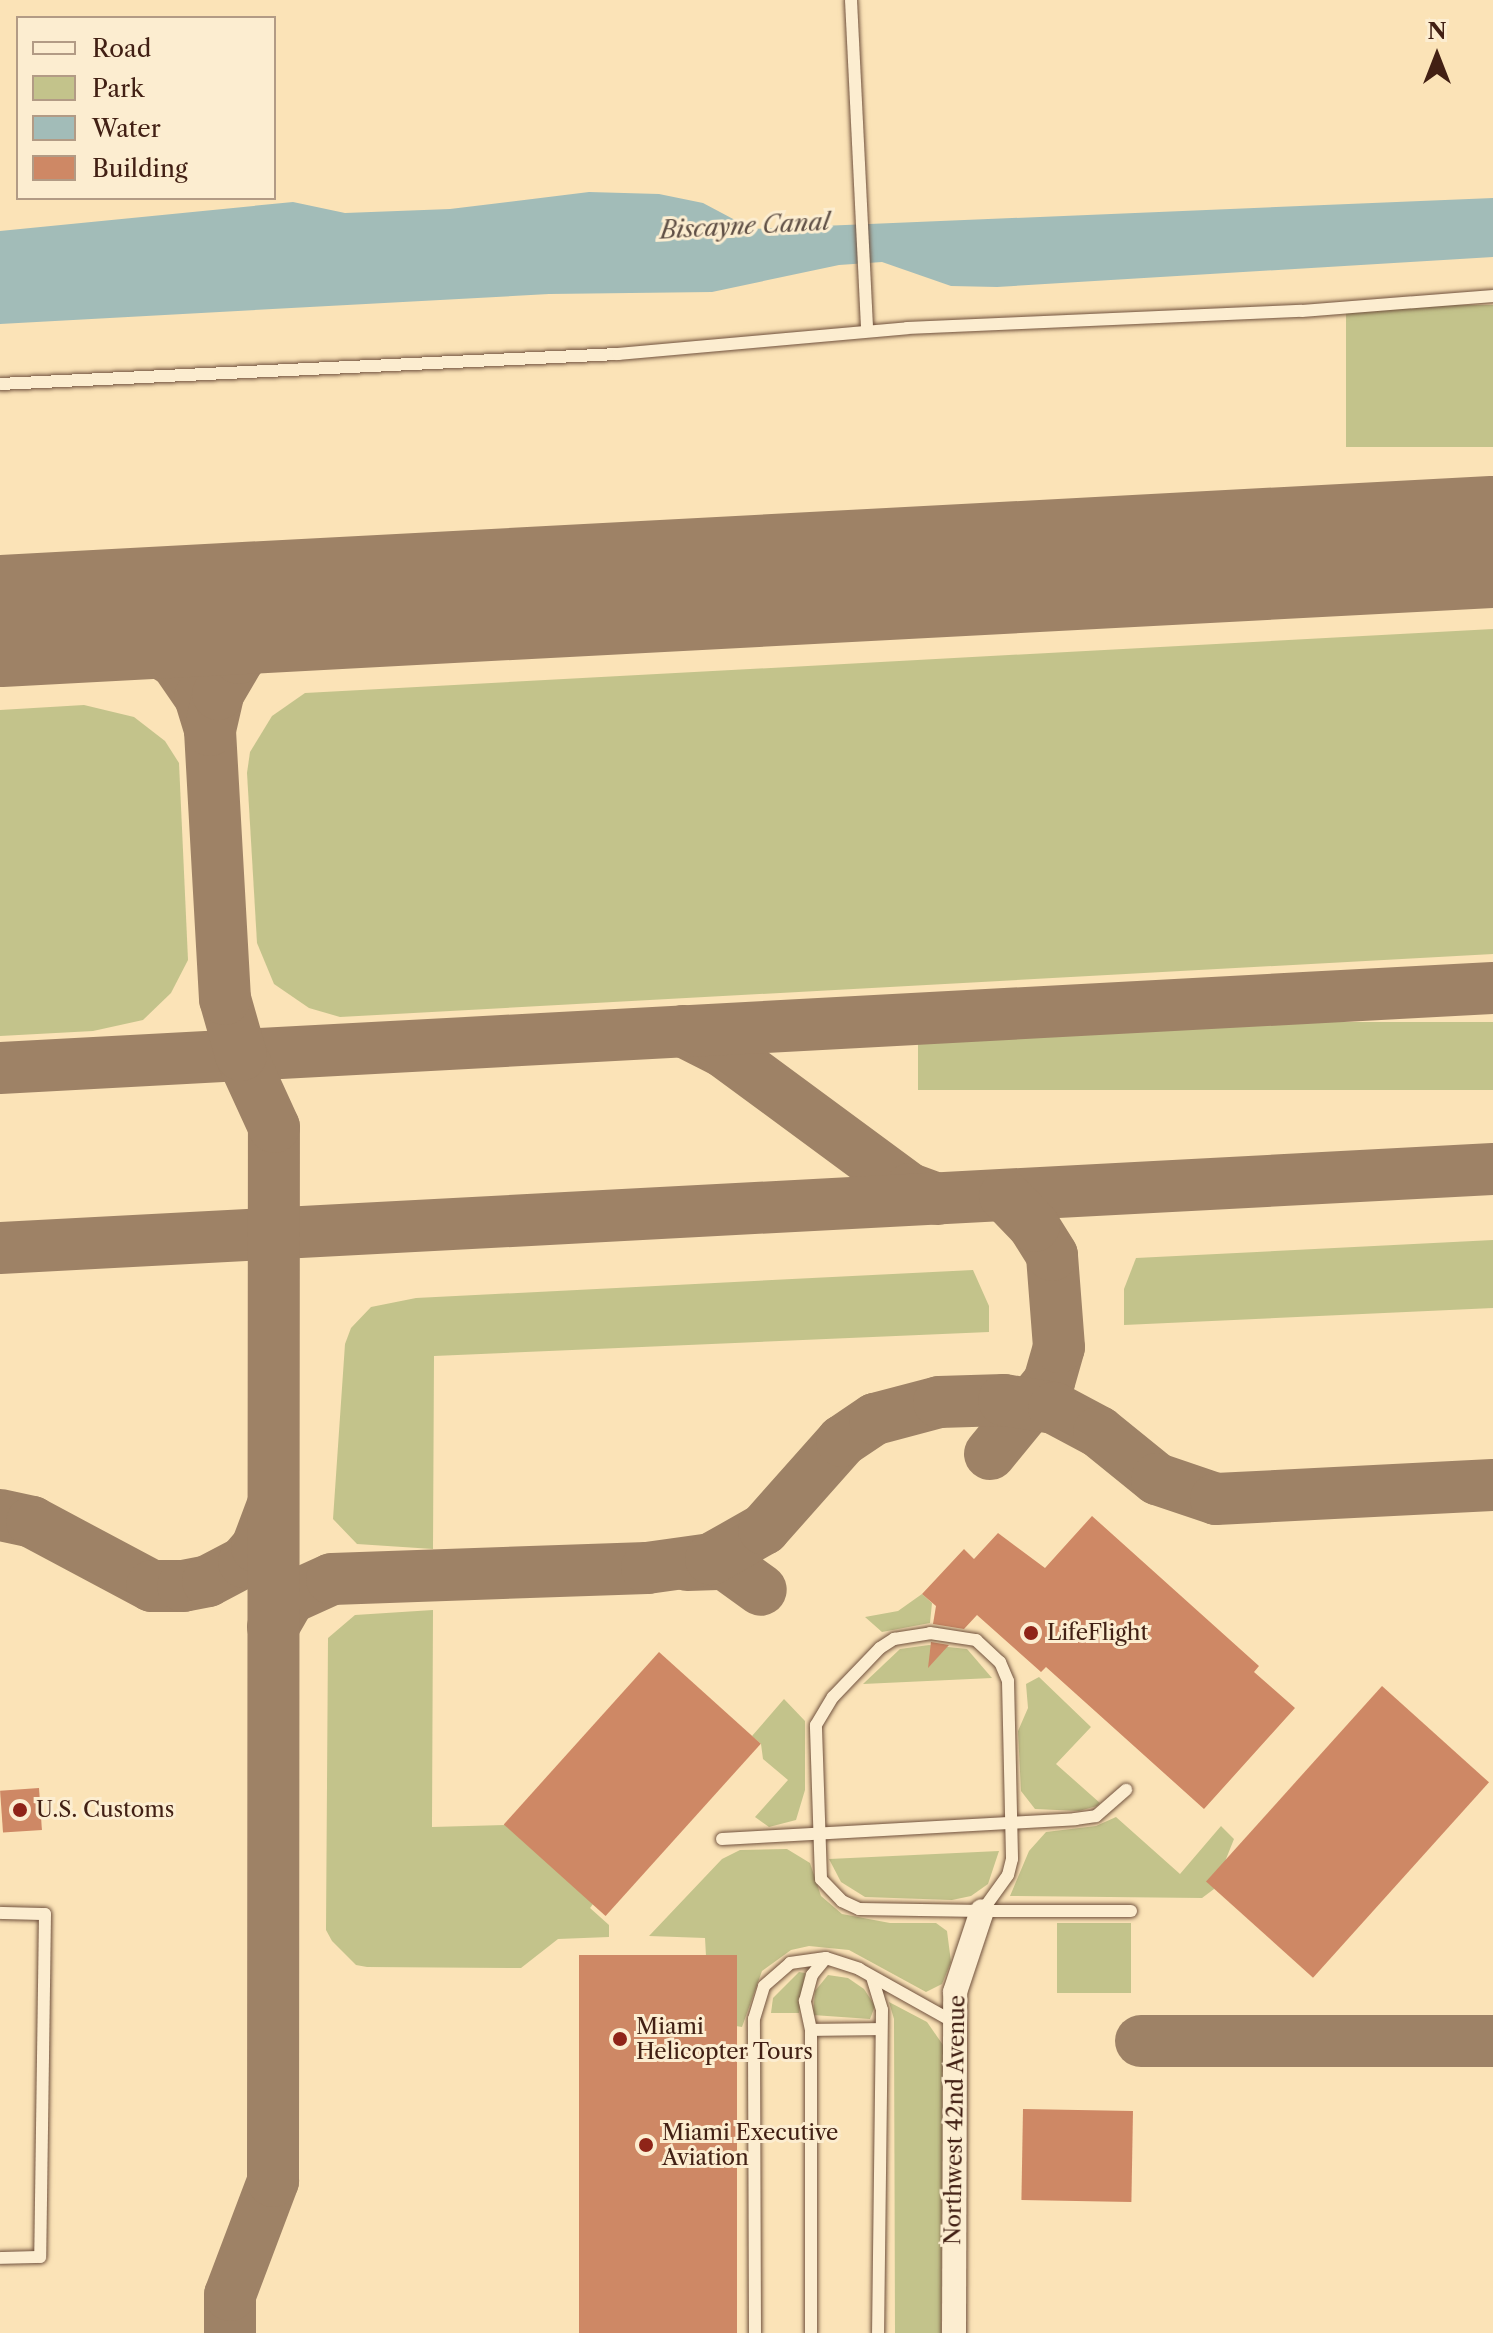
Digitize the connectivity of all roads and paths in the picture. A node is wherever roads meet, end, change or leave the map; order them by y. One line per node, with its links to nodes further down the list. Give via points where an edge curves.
1 (851, 0): 3 (lane)
2 (1493, 296): 3 (lane, via 1302,311)
3 (867, 331): 4 (lane, via 618,354)
4 (0, 384)
5 (1126, 1790): 6 (lane, via 1096,1816)
6 (1012, 1824): 7 (lane); 7 (lane, Northwest 42nd Avenue, via 1008,1681 1000,1662 976,1640 930,1633 894,1639 880,1648 821,1713 816,1735); 9 (lane, Northwest 42nd Avenue, via 1008,1875)
7 (818, 1837): 8 (lane); 9 (lane, Northwest 42nd Avenue, via 821,1879 842,1901 890,1912)
8 (722, 1839)
9 (982, 1911): 10 (lane); 14 (street, Northwest 42nd Avenue, via 961,1962)
10 (1131, 1911)
11 (0, 1913): 17 (lane, via 45,1914 40,2257)
12 (826, 1958): 13 (lane); 16 (lane, via 807,1989); 18 (lane, via 806,1958 774,1971 754,2019)
13 (872, 1977): 14 (lane); 15 (lane, via 882,2010)
14 (954, 2022): 21 (street, Northwest 42nd Avenue)
15 (880, 2029): 16 (lane); 20 (lane)
16 (811, 2030): 19 (lane)
17 (0, 2258)
18 (755, 2333)
19 (811, 2333)
20 (878, 2333)
21 (954, 2333)

